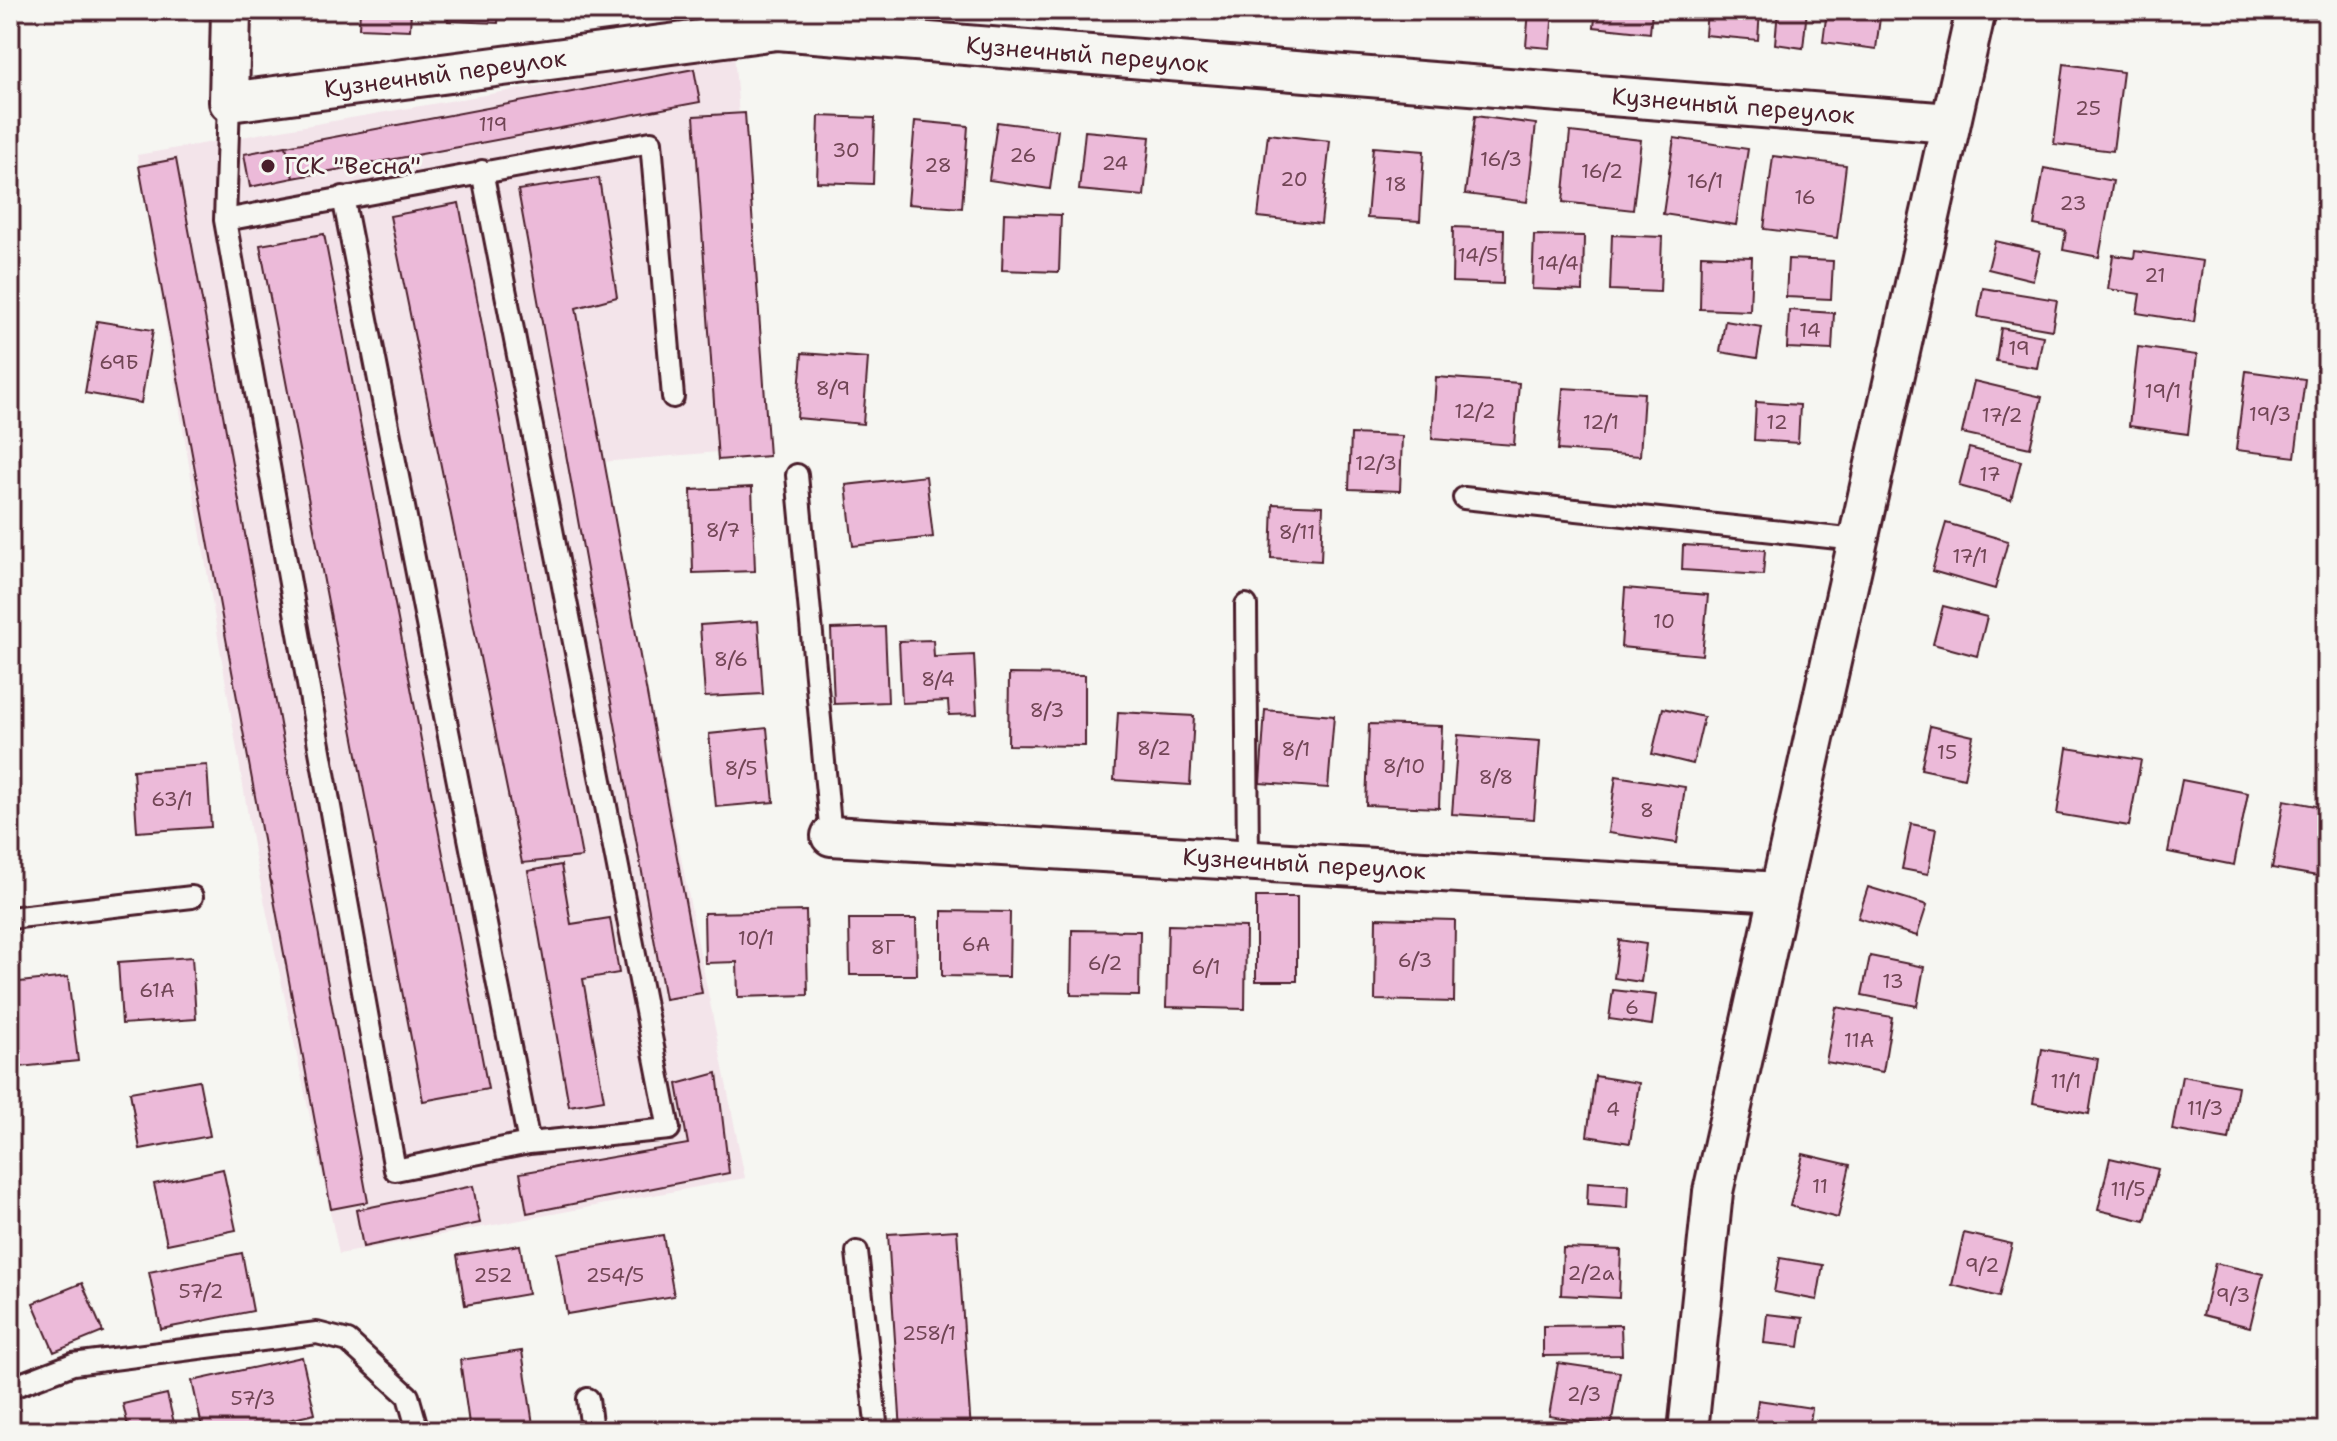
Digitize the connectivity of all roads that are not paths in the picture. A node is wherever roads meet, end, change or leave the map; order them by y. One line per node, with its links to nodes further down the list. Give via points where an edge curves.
1 (231, 10): 3 (street)
2 (1976, 10): 4 (street)
3 (229, 102): 4 (street, Кузнечный переулок, via 777,30); 7 (lane)
4 (1950, 123): 11 (street)
5 (482, 171): 6 (lane); 8 (lane, via 651,142); 18 (lane, via 669,1129)
6 (343, 197): 7 (lane); 18 (lane)
7 (225, 220): 18 (lane, via 395,1170)
8 (673, 397)
9 (797, 475): 13 (lane)
10 (1464, 498): 11 (lane)
11 (1857, 540): 15 (street)
12 (1246, 605): 14 (lane)
13 (831, 836): 14 (street, Кузнечный переулок)
14 (1248, 861): 15 (street, Кузнечный переулок)
15 (1779, 892): 25 (street, via 1713,1192)
16 (192, 897): 17 (lane)
17 (10, 918)
18 (529, 1143)
19 (857, 1252): 24 (lane)
20 (10, 1388): 22 (lane, via 73,1364 317,1333 348,1341 408,1396)
21 (588, 1399): 23 (lane)
22 (418, 1431)
23 (592, 1431)
24 (877, 1431)
25 (1688, 1431)

